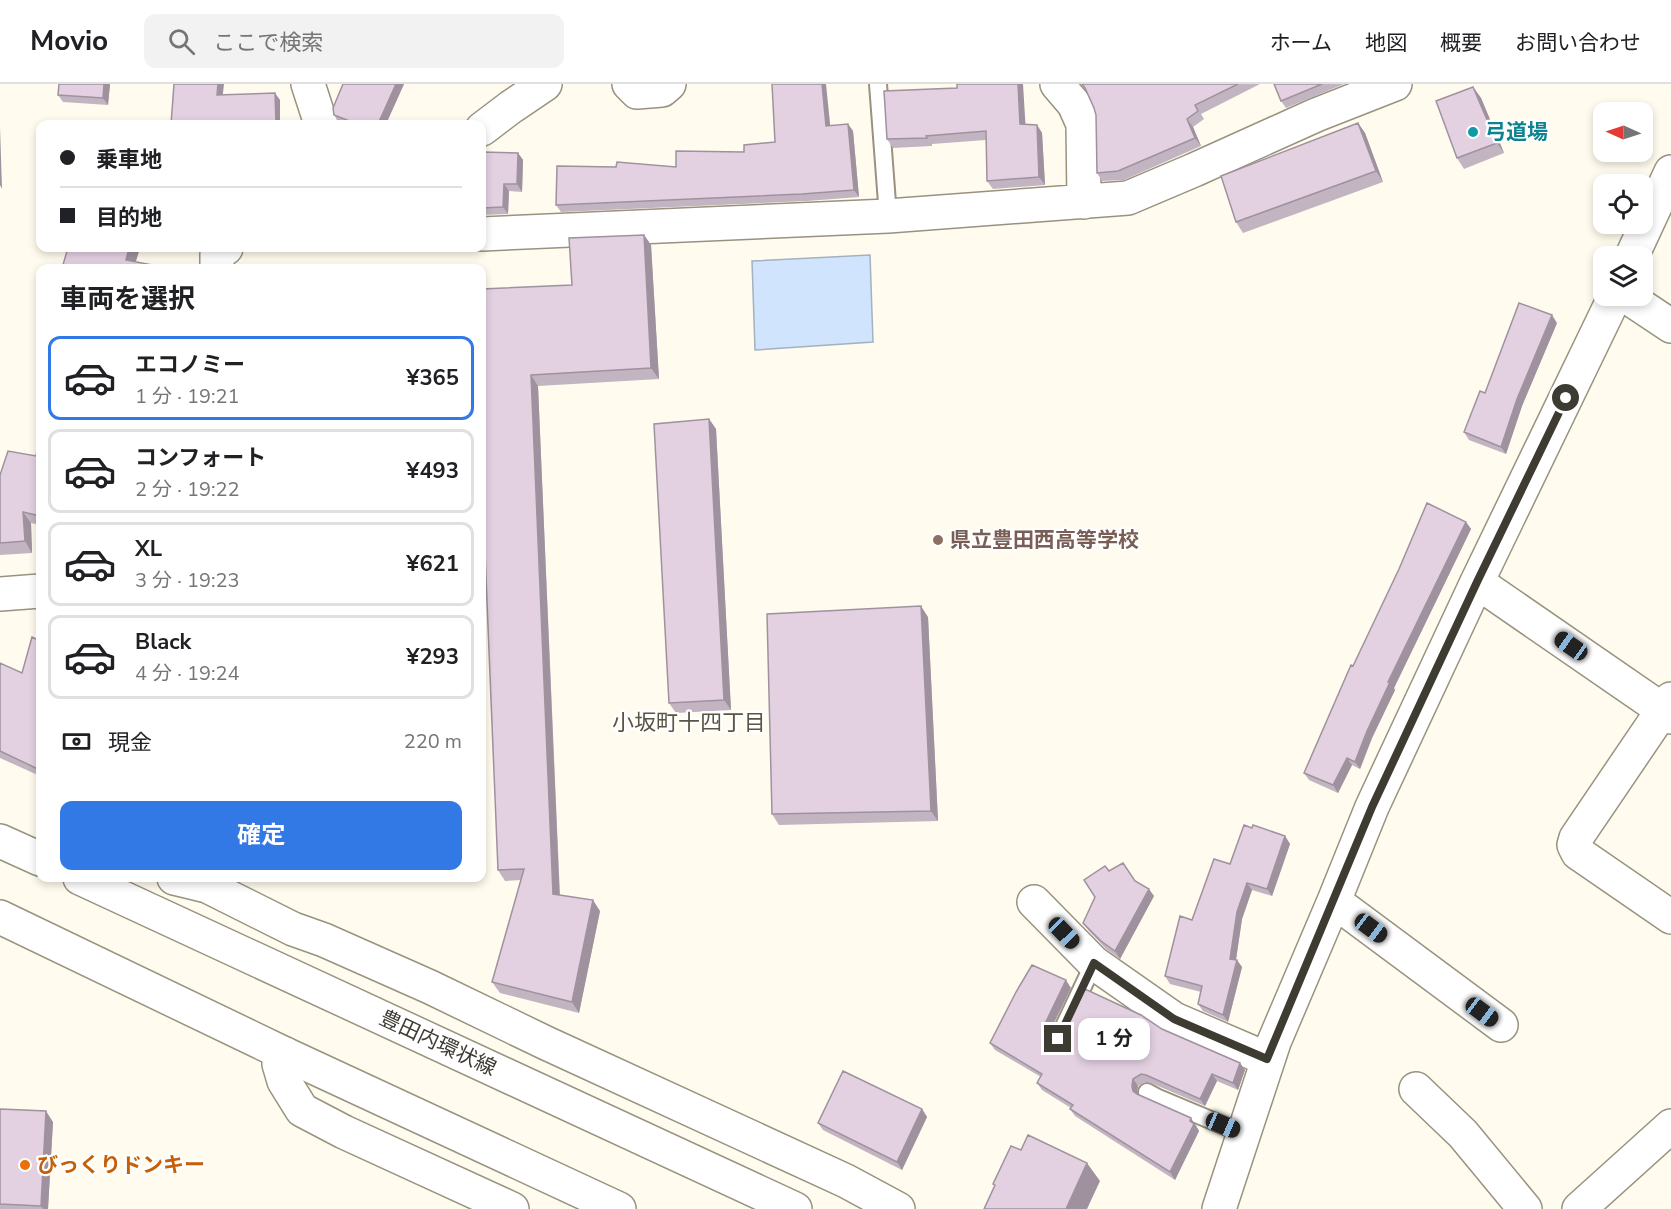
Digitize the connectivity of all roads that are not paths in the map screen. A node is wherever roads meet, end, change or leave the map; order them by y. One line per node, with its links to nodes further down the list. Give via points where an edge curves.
1 (545, 84): 7 (street)
2 (629, 84): 3 (street, via 637,92 662,90)
3 (669, 84)
4 (878, 84): 10 (lane)
5 (1057, 84): 9 (street, via 1074,104 1083,124)
6 (1395, 84): 9 (street, via 1128,198)
7 (486, 126)
8 (1671, 172): 12 (street)
9 (1084, 202): 10 (street)
10 (888, 216): 11 (street)
11 (486, 234)
12 (1637, 246)
13 (1610, 306): 16 (street)
14 (1641, 306): 15 (street)
15 (1671, 326)
16 (1477, 582): 19 (street); 25 (street, via 1372,807)
17 (36, 591): 18 (street)
18 (0, 594)
19 (1669, 709): 28 (street, via 1654,723 1574,845 1578,853)
20 (0, 841): 21 (street)
21 (36, 857)
22 (101, 882): 40 (street, 豊田内環状線)
23 (190, 882): 24 (street)
24 (250, 893): 41 (street, via 293,929 430,987 846,1181)
25 (1334, 901): 30 (street); 33 (street)
26 (1034, 902): 29 (street)
27 (0, 917): 32 (street)
28 (1671, 917)
29 (1094, 963): 31 (lane); 33 (street, via 1174,1019)
30 (1501, 1025)
31 (1058, 1039)
32 (285, 1054): 38 (street, via 279,1064 284,1081 302,1110); 39 (street)
33 (1267, 1059): 37 (street)
34 (1416, 1089): 43 (street, via 1463,1134)
35 (1147, 1092): 37 (lane)
36 (1671, 1126): 44 (street)
37 (1244, 1134): 42 (street)
38 (512, 1209)
39 (619, 1209)
40 (795, 1209)
41 (898, 1209)
42 (1219, 1209)
43 (1525, 1209)
44 (1579, 1209)

